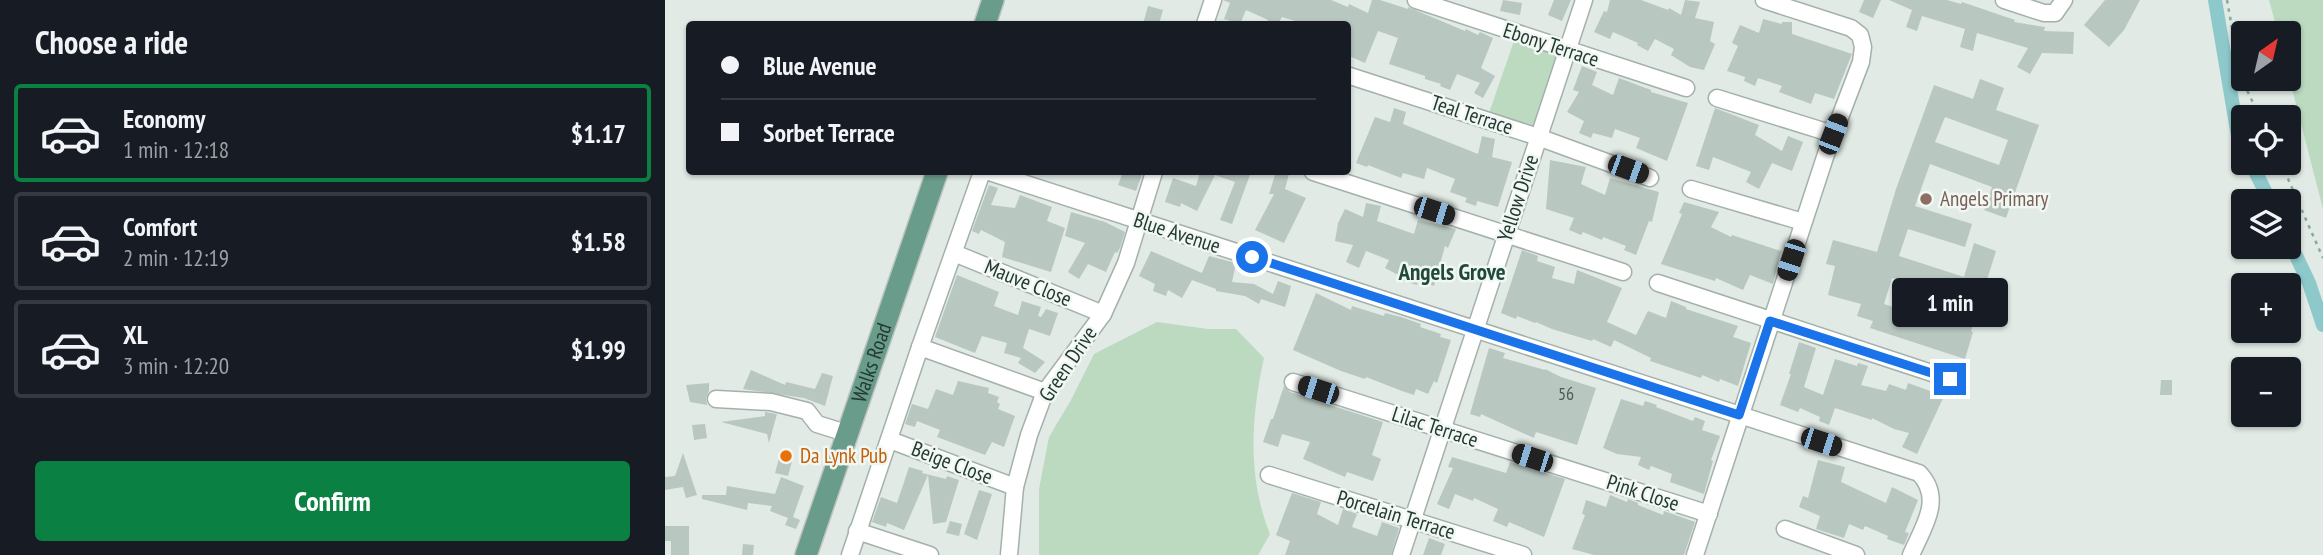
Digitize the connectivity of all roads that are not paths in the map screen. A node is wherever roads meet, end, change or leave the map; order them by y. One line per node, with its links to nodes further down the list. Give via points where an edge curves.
1 (993, 0): 8 (main road)
2 (1213, 0): 9 (street)
3 (1416, 0): 10 (street, Ebony Terrace)
4 (1584, 0): 10 (street, Yellow Drive)
5 (1764, 0): 14 (street, via 1860,35 1861,62)
6 (2004, 0): 7 (street, via 2055,13)
7 (2064, 0)
8 (986, 21)
9 (1206, 21)
10 (1568, 50): 12 (street, Ebony Terrace); 15 (street, Yellow Drive)
11 (1351, 76): 15 (street, Teal Terrace)
12 (1686, 88)
13 (1717, 98): 14 (street)
14 (1833, 134): 24 (street)
15 (1538, 137): 21 (street, Teal Terrace); 25 (street, Yellow Drive)
16 (936, 175): 39 (main road, Walks Road)
17 (981, 175): 26 (street)
18 (998, 175): 23 (street, Blue Avenue)
19 (1153, 175): 23 (street, Green Drive)
20 (1322, 175): 25 (street)
21 (1650, 178)
22 (1691, 188): 24 (street)
23 (1139, 220): 29 (street, Green Drive); 31 (street, Blue Avenue)
24 (1803, 222): 30 (street)
25 (1506, 234): 27 (street); 31 (street, Yellow Drive)
26 (954, 253): 29 (street, Mauve Close); 32 (street)
27 (1623, 272)
28 (1658, 283): 30 (street)
29 (1103, 314): 35 (street, Green Drive)
30 (1770, 321): 33 (street); 37 (street)
31 (1475, 329): 37 (street, Blue Avenue); 38 (street, Yellow Drive)
32 (920, 347): 35 (street); 40 (street)
33 (1950, 379)
34 (1293, 382): 38 (street, Lilac Terrace)
35 (1045, 392): 43 (street, Green Drive)
36 (716, 399): 39 (street, via 771,402 807,411 817,424)
37 (1739, 415): 44 (street); 56 (street, Blue Avenue, via 1919,473 1932,495)
38 (1443, 429): 41 (street, Lilac Terrace); 45 (street, Yellow Drive)
39 (849, 434): 48 (main road, Walks Road)
40 (890, 440): 43 (street, Beige Close); 47 (street)
41 (1577, 472): 44 (street, Pink Close)
42 (1269, 475): 45 (street, Porcelain Terrace)
43 (1015, 487): 51 (street, Green Drive)
44 (1709, 514): 54 (street)
45 (1413, 520): 52 (street, Yellow Drive); 53 (street, Porcelain Terrace)
46 (1785, 529): 55 (street)
47 (857, 531): 49 (street); 50 (street)
48 (806, 555)
49 (850, 555)
50 (930, 555)
51 (1009, 555)
52 (1401, 555)
53 (1523, 555)
54 (1695, 555)
55 (1856, 555)
56 (1911, 555)

